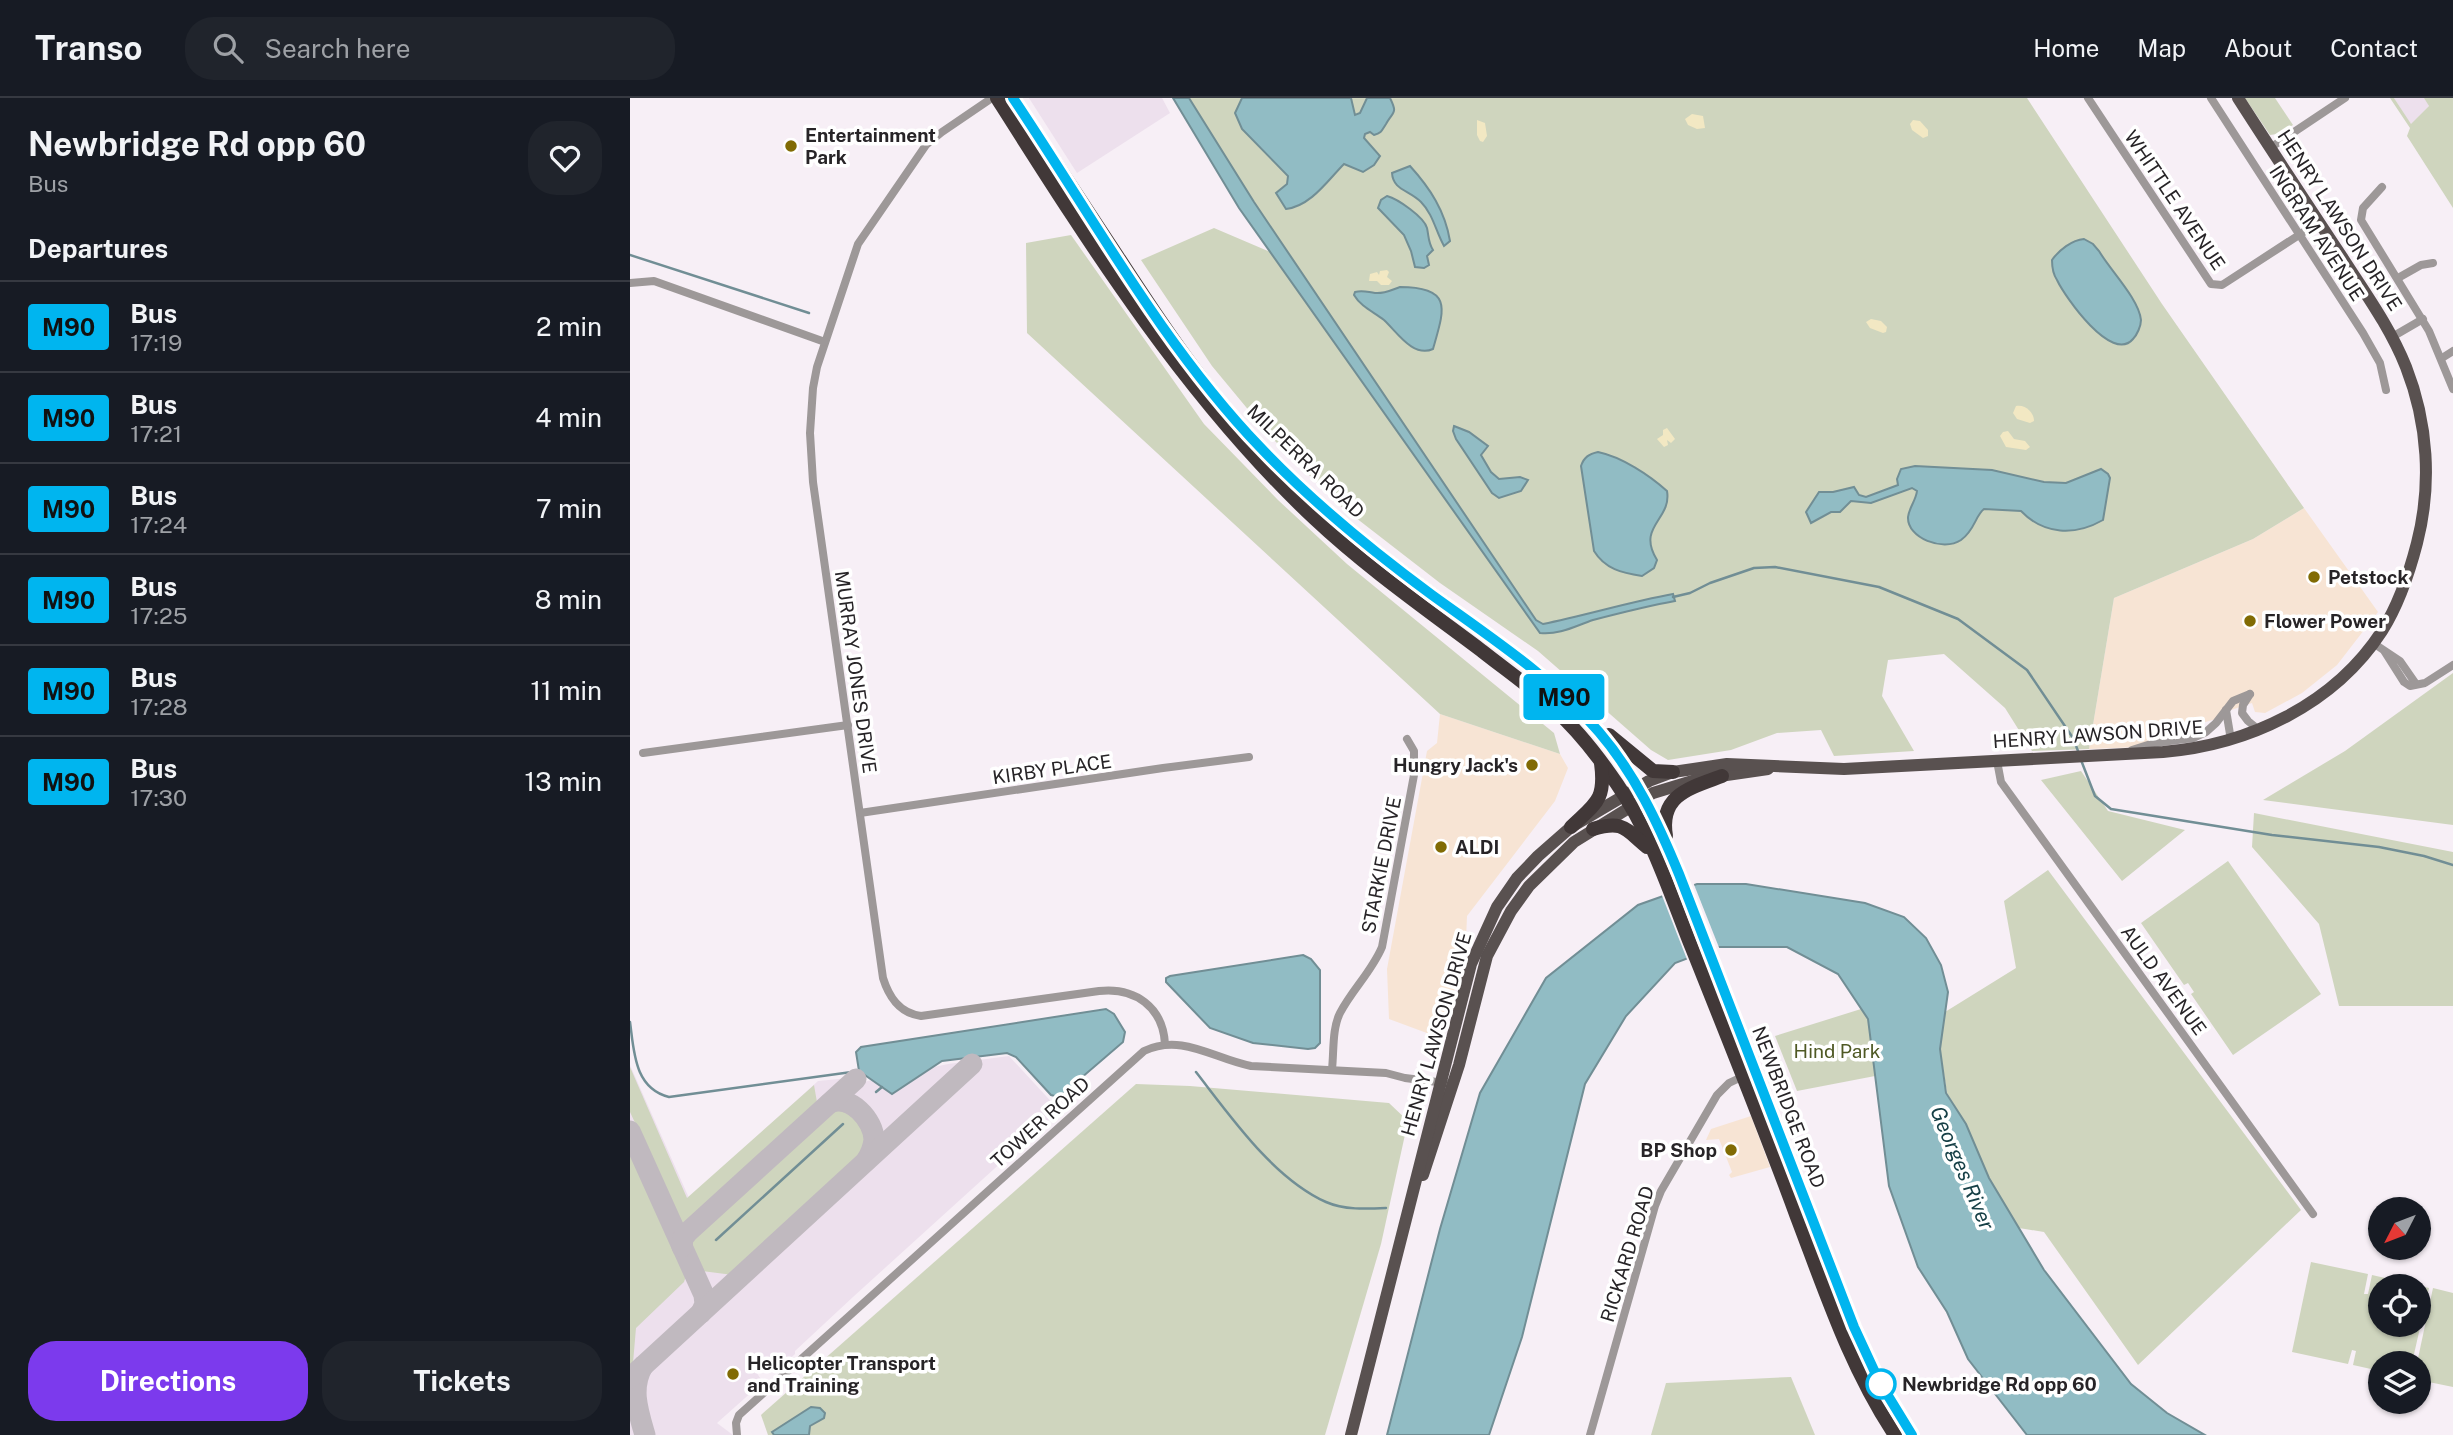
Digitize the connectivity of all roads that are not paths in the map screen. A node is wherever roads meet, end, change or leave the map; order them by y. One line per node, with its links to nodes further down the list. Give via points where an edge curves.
1 (994, 98): 16 (street, MURRAY JONES DRIVE, via 926,145 864,233); 32 (highway, MILPERRA ROAD, via 1141,316 1241,444 1354,553 1551,706)
2 (1013, 98): 23 (highway, MILPERRA ROAD, via 1159,320 1260,447 1364,544)
3 (2088, 98): 10 (street, WHITTLE AVENUE, via 2211,284 2222,285)
4 (2211, 98): 10 (street, INGRAM AVENUE)
5 (2238, 98): 7 (main road, HENRY LAWSON DRIVE)
6 (2345, 98): 7 (street)
7 (2270, 148): 9 (main road, HENRY LAWSON DRIVE)
8 (2382, 187): 12 (street, via 2360,215)
9 (2319, 222): 10 (street, WHITTLE AVENUE); 15 (main road, HENRY LAWSON DRIVE)
10 (2299, 235): 20 (street, INGRAM AVENUE, via 2376,356)
11 (2432, 263): 12 (street, via 2421,264)
12 (2398, 278): 14 (street)
13 (630, 283): 16 (street, via 654,281)
14 (2423, 319): 15 (street); 18 (street)
15 (2392, 337): 21 (main road, HENRY LAWSON DRIVE, via 2418,407 2426,485 2406,581)
16 (825, 342): 25 (street, MURRAY JONES DRIVE, via 813,388 810,454)
17 (2453, 351): 18 (street)
18 (2442, 358): 19 (street)
19 (2453, 388)
20 (2386, 390)
21 (2373, 643): 22 (street, via 2410,686 2425,683); 26 (main road, HENRY LAWSON DRIVE, via 2311,702)
22 (2453, 664)
23 (1573, 705): 35 (highway, via 1649,768); 37 (highway, MILPERRA ROAD, via 1600,732)
24 (2226, 710): 26 (street, via 2233,701 2250,694 2242,713); 28 (street); 30 (street, via 2206,732 2193,738 2154,743)
25 (848, 725): 29 (street); 39 (street, MURRAY JONES DRIVE)
26 (2259, 730): 28 (main road, HENRY LAWSON DRIVE)
27 (1407, 739): 46 (street, STARKIE DRIVE, via 1413,751 1414,775 1382,947 1340,1013)
28 (2231, 740): 30 (main road, HENRY LAWSON DRIVE, via 2184,750)
29 (643, 753)
30 (2119, 755): 33 (main road, HENRY LAWSON DRIVE)
31 (1250, 757): 39 (street, KIRBY PLACE)
32 (1601, 761): 38 (highway, MILPERRA ROAD); 40 (highway, via 1601,795)
33 (1997, 761): 34 (main road, HENRY LAWSON DRIVE); 49 (street, AULD AVENUE, via 2001,782)
34 (1775, 768): 35 (main road, HENRY LAWSON DRIVE, via 1727,764); 36 (main road, HENRY LAWSON DRIVE)
35 (1673, 772): 37 (main road, HENRY LAWSON DRIVE)
36 (1722, 776): 37 (main road, HENRY LAWSON DRIVE); 42 (highway, via 1688,790 1668,806 1664,826)
37 (1642, 792): 38 (main road, HENRY LAWSON DRIVE); 42 (highway, NEWBRIDGE ROAD)
38 (1628, 801): 40 (main road, HENRY LAWSON DRIVE); 41 (main road, HENRY LAWSON DRIVE); 43 (highway, NEWBRIDGE ROAD)
39 (860, 813): 45 (street, MURRAY JONES DRIVE, via 883,978 890,996 903,1010 929,1015 1122,990 1140,999 1158,1020)
40 (1571, 827): 48 (main road, HENRY LAWSON DRIVE, via 1528,866 1490,920 1471,964)
41 (1593, 829): 43 (highway, via 1624,827); 48 (main road, HENRY LAWSON DRIVE, via 1529,886 1494,939)
42 (1669, 849): 44 (highway, NEWBRIDGE ROAD)
43 (1653, 852): 44 (highway, NEWBRIDGE ROAD)
44 (1672, 877): 47 (highway, NEWBRIDGE ROAD)
45 (1165, 1044): 46 (street, via 1192,1046 1251,1066); 50 (street, TOWER ROAD, via 1130,1062 739,1415)
46 (1332, 1069): 48 (street)
47 (1748, 1073): 52 (street, RICKARD ROAD, via 1717,1095 1661,1191); 53 (highway, NEWBRIDGE ROAD, via 1840,1333); 54 (highway, NEWBRIDGE ROAD, via 1857,1336)
48 (1447, 1083): 51 (main road, HENRY LAWSON DRIVE, via 1430,1159 1410,1208)
49 (2313, 1214)
50 (737, 1435)
51 (1351, 1435)
52 (1590, 1435)
53 (1895, 1435)
54 (1912, 1435)

